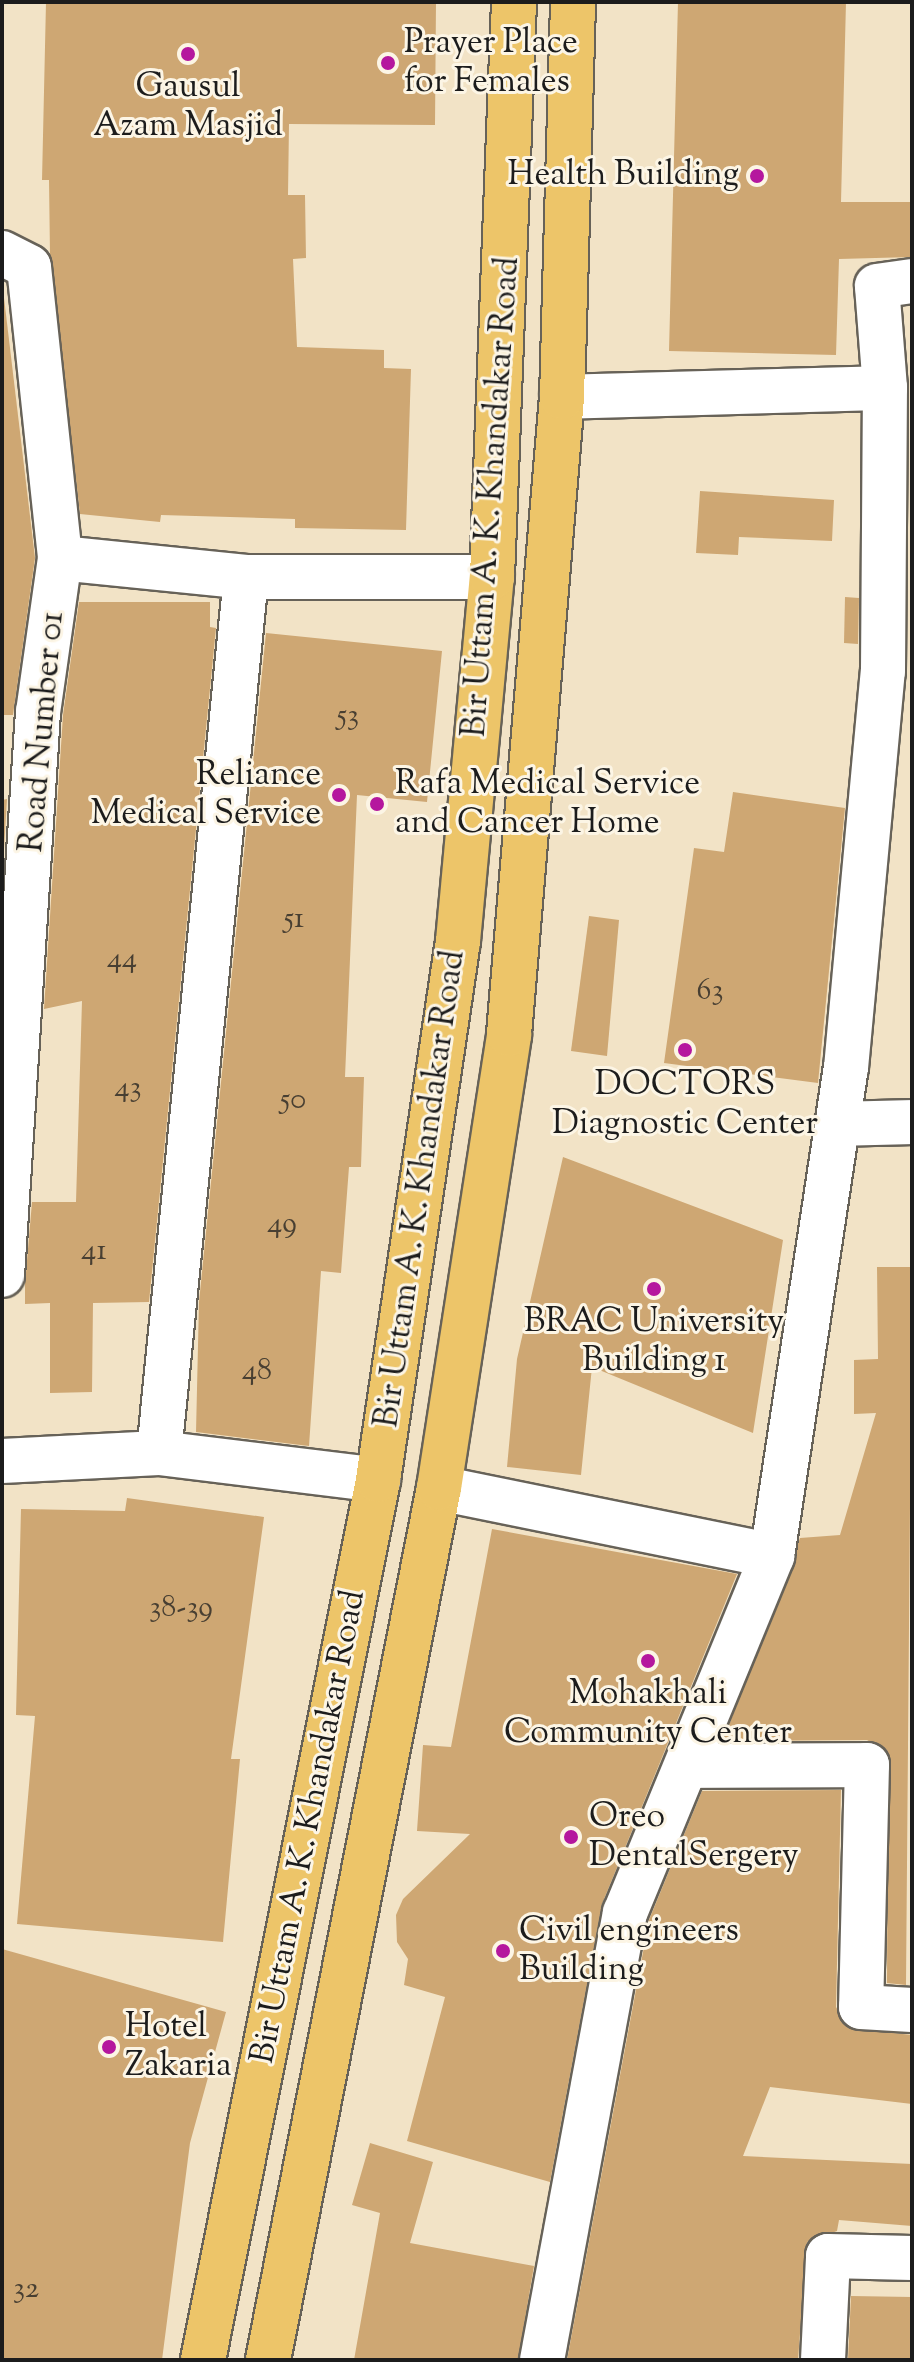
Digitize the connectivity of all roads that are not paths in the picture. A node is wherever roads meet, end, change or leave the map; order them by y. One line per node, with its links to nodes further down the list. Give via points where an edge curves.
1 (514, 2): 9 (main road, Bir Uttam A. K. Khandakar Road)
2 (573, 2): 6 (main road, Bir Uttam A. K. Khandakar Road)
3 (2, 253): 7 (street, Road Number 01, via 29,267)
4 (912, 281): 5 (street, via 877,286)
5 (885, 388): 6 (street); 10 (street)
6 (562, 397): 19 (main road, Bir Uttam A. K. Khandakar Road, via 509,1034)
7 (60, 558): 8 (street); 11 (street, Road Number 01)
8 (246, 577): 9 (street); 16 (street)
9 (492, 577): 18 (main road, Bir Uttam A. K. Khandakar Road, via 458,941)
10 (898, 671): 14 (street)
11 (20, 736): 12 (street, Road Number 01)
12 (10, 1061): 15 (street, Road Number 01)
13 (912, 1122): 14 (street)
14 (837, 1124): 20 (street)
15 (2, 1275)
16 (159, 1453): 17 (street); 18 (street)
17 (2, 1461)
18 (378, 1480): 24 (main road, Bir Uttam A. K. Khandakar Road)
19 (439, 1488): 20 (street); 25 (main road, Bir Uttam A. K. Khandakar Road)
20 (772, 1556): 21 (street)
21 (688, 1766): 22 (street, via 867,1765 861,2007); 26 (street, via 625,1913)
22 (912, 2010)
23 (912, 2258): 27 (street, via 828,2256)
24 (203, 2360)
25 (268, 2360)
26 (542, 2360)
27 (823, 2360)

